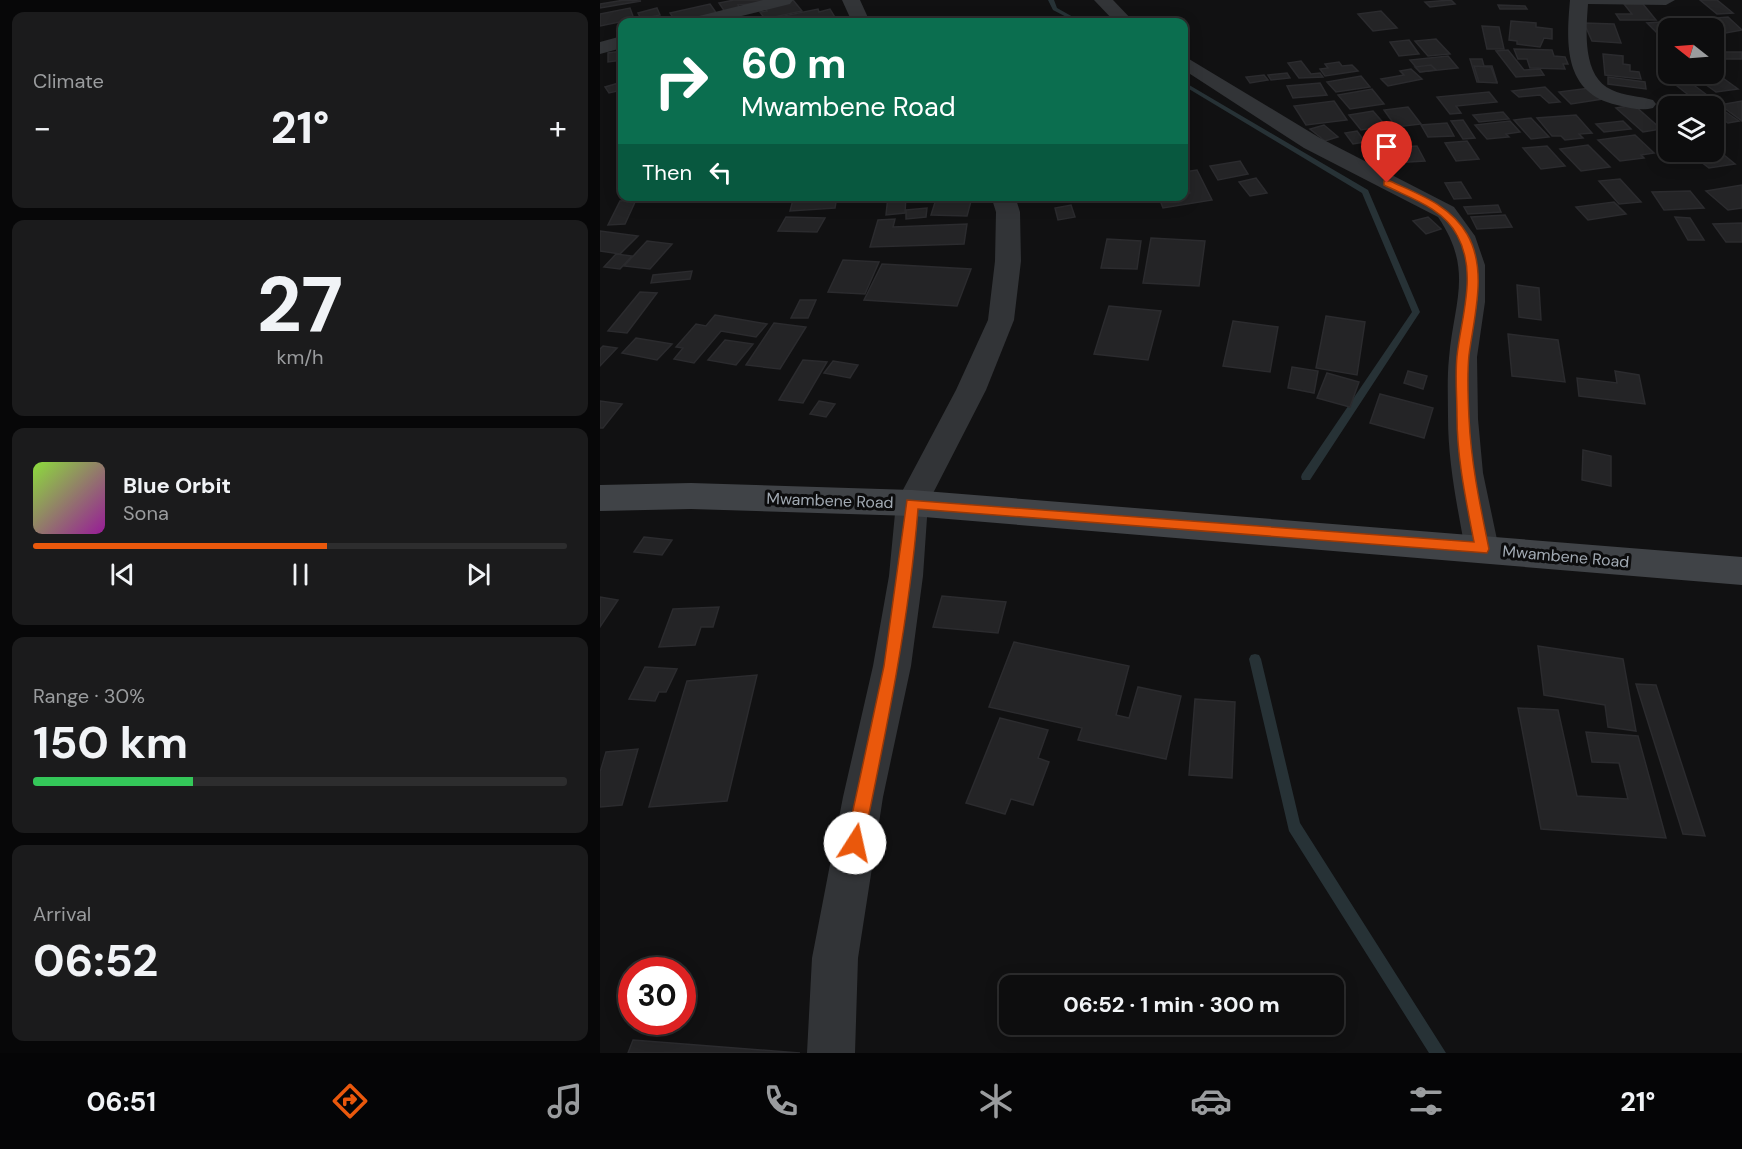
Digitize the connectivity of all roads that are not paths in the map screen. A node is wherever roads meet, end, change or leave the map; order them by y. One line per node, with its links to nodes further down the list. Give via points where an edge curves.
1 (784, 0): 7 (street)
2 (850, 0): 8 (street)
3 (1103, 0): 9 (street)
4 (1579, 0): 13 (street, via 1576,35 1586,74 1602,93)
5 (1591, 0): 6 (street)
6 (1666, 0)
7 (713, 18)
8 (859, 18)
9 (1121, 18)
10 (618, 43): 11 (street)
11 (600, 48)
12 (1188, 65): 17 (street, via 1312,142 1446,212 1463,236 1472,265 1472,302 1463,357 1463,418 1467,473)
13 (1646, 104)
14 (1005, 201): 16 (street, via 1008,261 1001,320 971,390)
15 (600, 498): 16 (street, Mwambene Road, via 692,496)
16 (912, 503): 17 (street, Mwambene Road); 19 (street, via 892,666 863,797 835,958)
17 (1482, 549): 18 (street, Mwambene Road)
18 (1742, 571)
19 (831, 1053)

